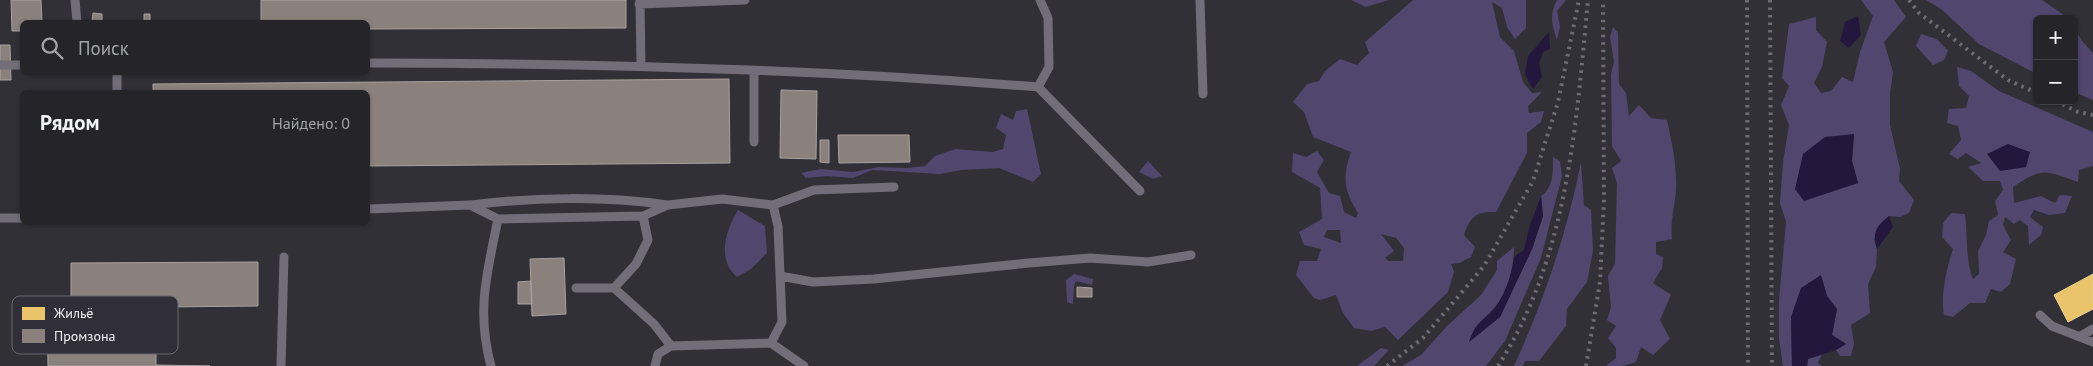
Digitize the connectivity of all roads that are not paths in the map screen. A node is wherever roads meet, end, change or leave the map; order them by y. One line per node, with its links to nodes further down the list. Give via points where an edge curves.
1 (75, 0): 6 (lane)
2 (744, 0): 5 (lane)
3 (1040, 0): 13 (lane, via 1048,18 1049,67)
4 (1200, 0): 15 (lane)
5 (640, 2): 10 (lane)
6 (77, 20)
7 (370, 63): 10 (lane)
8 (0, 65): 9 (lane)
9 (20, 65)
10 (641, 66): 11 (lane)
11 (754, 71): 13 (lane); 16 (lane)
12 (117, 75): 14 (lane)
13 (1038, 87): 18 (lane)
14 (117, 90)
15 (1203, 94)
16 (754, 142)
17 (894, 187): 20 (lane, via 814,190)
18 (1140, 191)
19 (470, 205): 21 (lane, via 520,200 636,201); 22 (lane); 26 (lane)
20 (773, 205): 21 (lane, via 722,199); 29 (lane, via 778,226)
21 (668, 206): 23 (lane)
22 (370, 210)
23 (643, 216): 26 (lane); 31 (lane, via 648,240 636,264)
24 (0, 218): 25 (lane)
25 (20, 218)
26 (498, 219): 39 (lane, via 483,297 486,346)
27 (1191, 255): 29 (lane, via 1148,262 1090,258 1029,262 874,279 813,282)
28 (284, 257): 38 (lane)
29 (780, 276): 36 (lane, via 782,322)
30 (576, 288): 31 (lane)
31 (614, 288): 37 (lane, via 654,324)
32 (2040, 315): 34 (lane, via 2052,326)
33 (2093, 329): 34 (lane)
34 (2081, 336): 35 (lane)
35 (2093, 342)
36 (771, 344): 37 (lane); 41 (lane)
37 (671, 346): 40 (lane, via 658,354)
38 (281, 366)
39 (491, 366)
40 (654, 366)
41 (804, 366)

